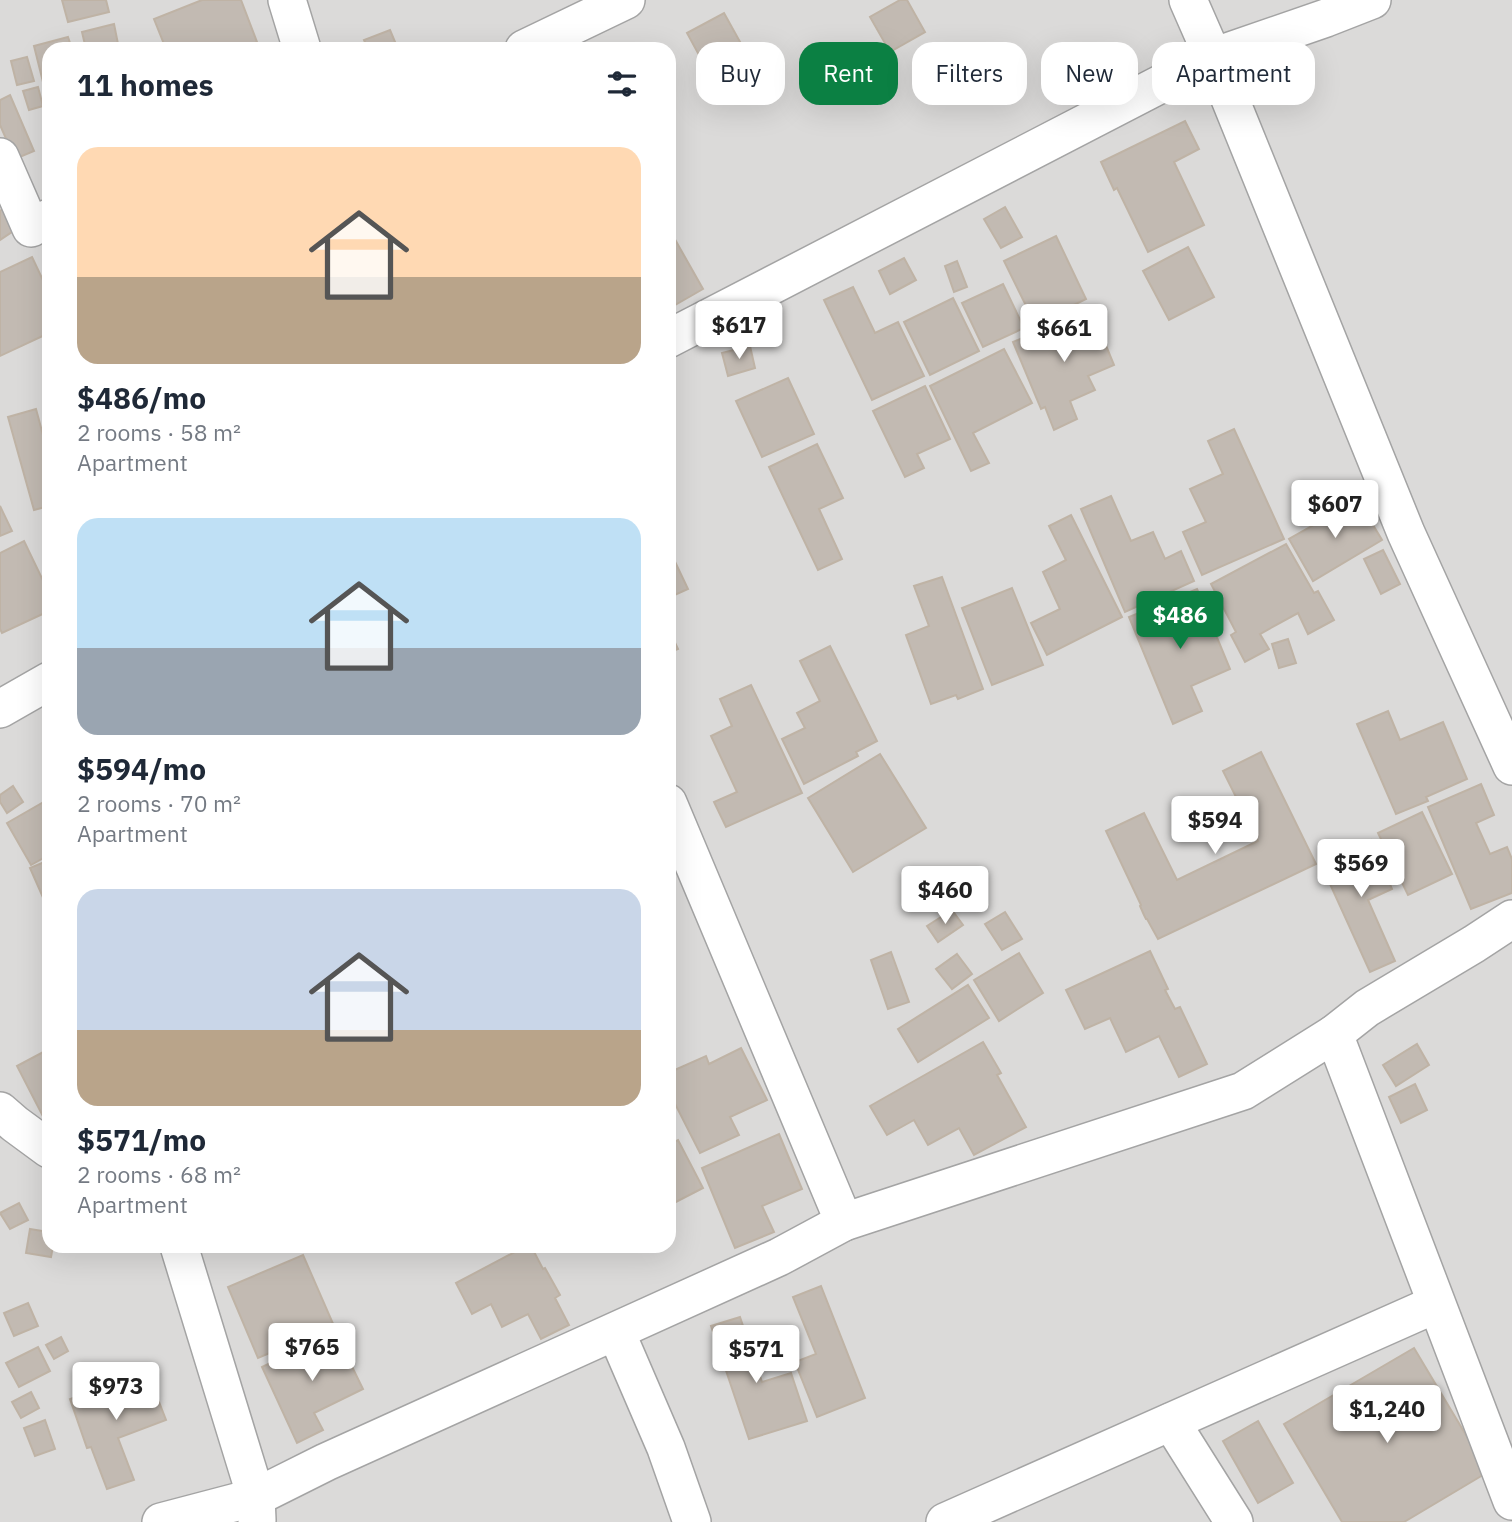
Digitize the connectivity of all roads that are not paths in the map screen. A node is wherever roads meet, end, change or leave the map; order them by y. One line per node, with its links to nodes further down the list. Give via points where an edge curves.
1 (287, 0): 5 (street)
2 (626, 0): 6 (street)
3 (1188, 0): 7 (street)
4 (1372, 0): 8 (street)
5 (300, 42)
6 (539, 42)
7 (1206, 42)
8 (1256, 42)
9 (1152, 89): 13 (street)
10 (1232, 105): 16 (street, via 1406,533)
11 (0, 157): 12 (street, via 31,228)
12 (42, 222)
13 (676, 335)
14 (42, 685): 15 (street)
15 (0, 709)
16 (1512, 766)
17 (676, 822): 22 (street)
18 (1512, 919): 19 (street, via 1367,1008)
19 (1334, 1034): 22 (street, via 1244,1091); 24 (street)
20 (0, 1111): 21 (street)
21 (42, 1145)
22 (844, 1222): 25 (street)
23 (181, 1253): 28 (street)
24 (1436, 1304): 26 (street); 27 (street)
25 (617, 1332): 28 (street, via 326,1462); 30 (street)
26 (1171, 1422): 31 (street); 32 (street)
27 (1512, 1502)
28 (257, 1509): 29 (street)
29 (161, 1522)
30 (692, 1522)
31 (945, 1522)
32 (1234, 1522)

